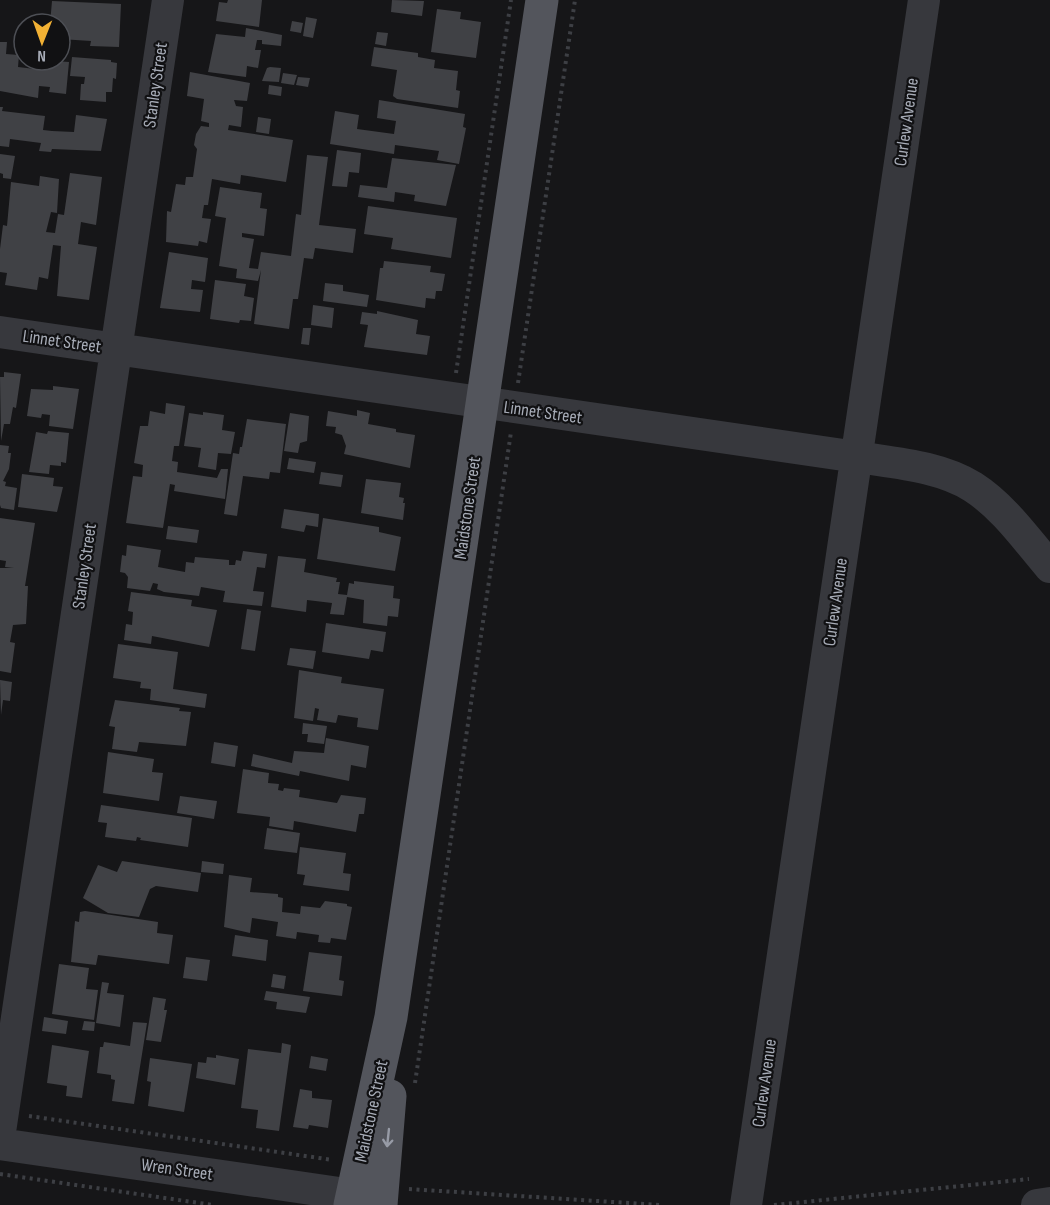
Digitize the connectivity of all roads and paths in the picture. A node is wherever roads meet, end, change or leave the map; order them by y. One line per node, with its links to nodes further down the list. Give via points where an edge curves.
1 (168, 0): 6 (street, Stanley Street)
2 (542, 0): 7 (main road, Maidstone Street)
3 (575, 0): 8 (path)
4 (924, 0): 9 (street, Curlew Avenue)
5 (0, 332): 6 (street, Linnet Street)
6 (116, 349): 7 (street, Linnet Street); 12 (street, Stanley Street)
7 (483, 403): 8 (street, Linnet Street); 17 (main road, Maidstone Street, via 391,1017)
8 (519, 420): 9 (street, Linnet Street); 11 (path, via 511,431)
9 (856, 457): 10 (street, Linnet Street, via 932,471 972,487 1013,522); 20 (street, Curlew Avenue)
10 (1050, 567)
11 (415, 1084)
12 (2, 1122): 14 (path)
13 (0, 1144): 17 (street, Wren Street)
14 (340, 1161)
15 (0, 1174): 18 (path)
16 (1042, 1195): 21 (path)
17 (370, 1200): 19 (path)
18 (213, 1205)
19 (660, 1205)
20 (746, 1205)
21 (770, 1205)

